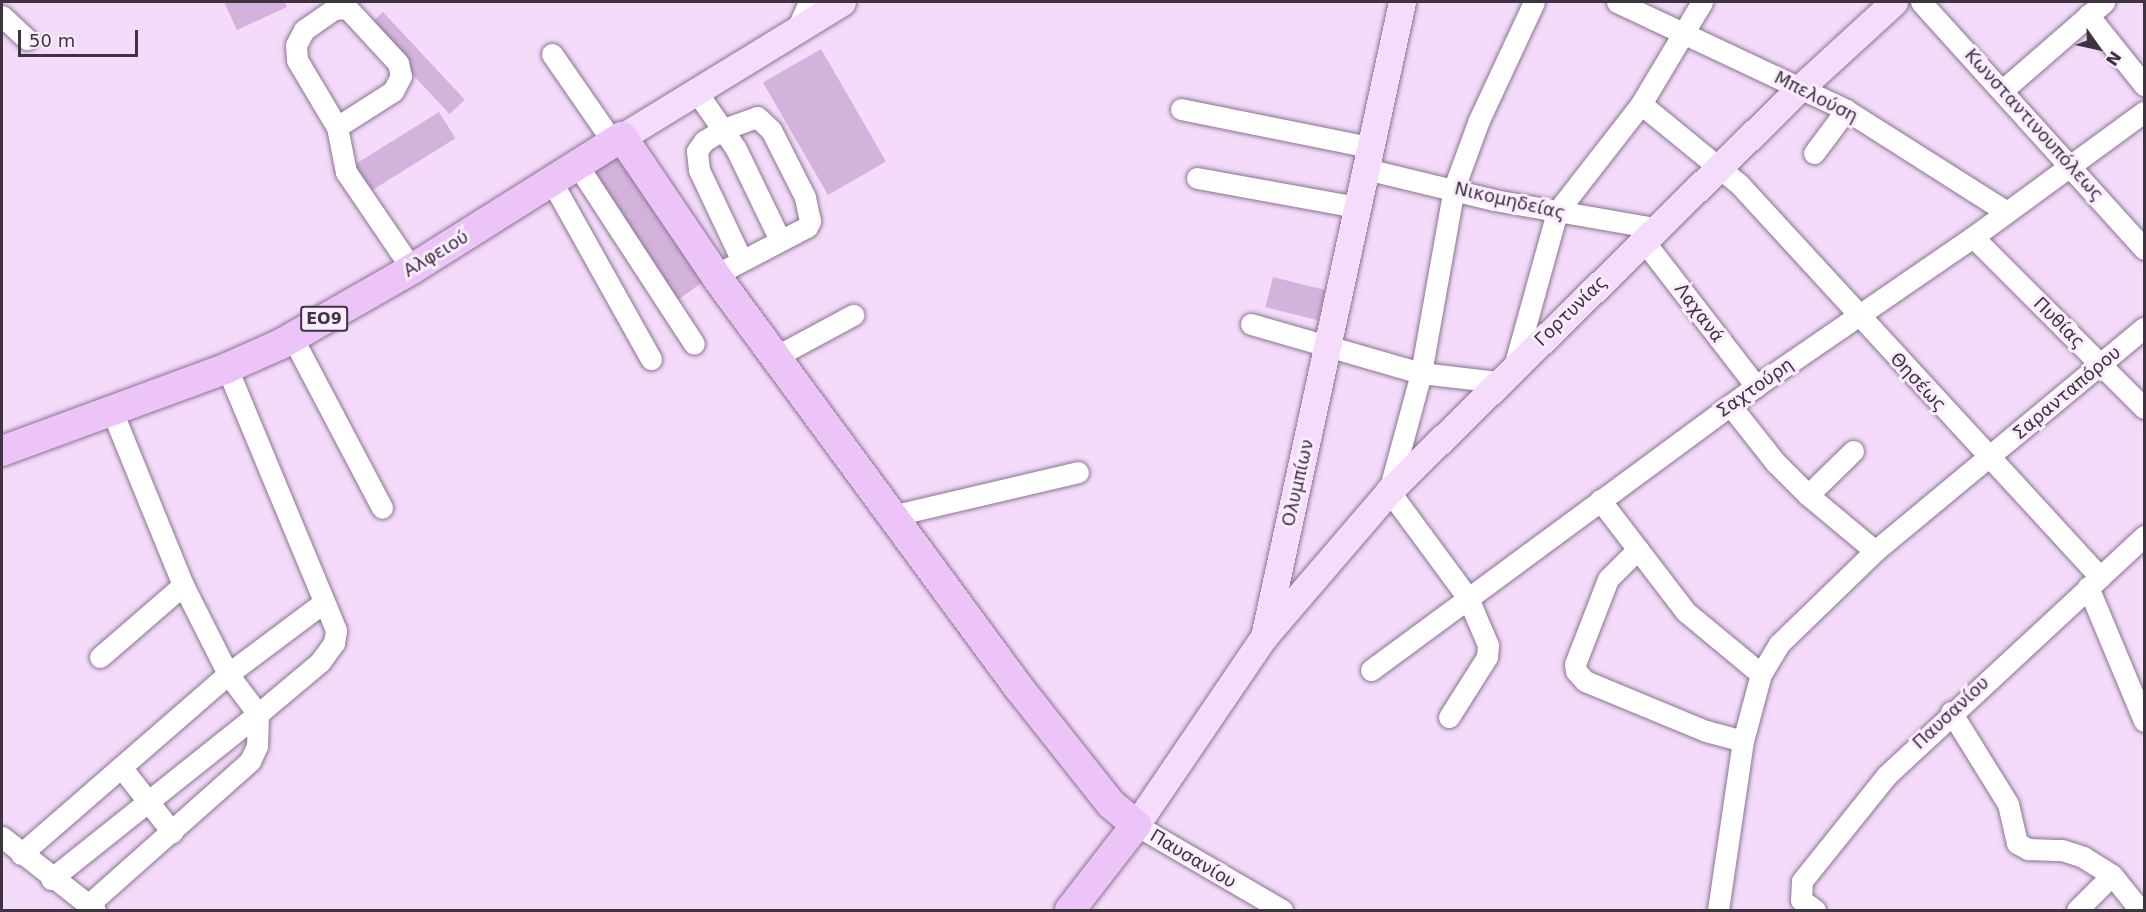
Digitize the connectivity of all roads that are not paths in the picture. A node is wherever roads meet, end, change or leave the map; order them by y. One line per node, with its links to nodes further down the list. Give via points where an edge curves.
1 (809, 2): 11 (street)
2 (842, 2): 11 (main road, Αλφειού / ΕΟ9)
3 (1402, 2): 27 (main road, Ολυμπίων)
4 (1534, 2): 33 (street, via 1479,120)
5 (1617, 2): 12 (street, Μπελούση)
6 (1702, 2): 12 (street)
7 (1894, 2): 17 (main road, Γορτυνίας)
8 (1922, 2): 16 (street, Κωνσταντινουπόλεως)
9 (2096, 8): 15 (street); 16 (street)
10 (2, 16): 13 (street)
11 (797, 29): 18 (main road, Αλφειού / ΕΟ9)
12 (1686, 32): 17 (street, Μπελούση); 19 (street)
13 (27, 39)
14 (552, 54): 25 (street)
15 (2145, 85)
16 (2004, 88): 29 (street, Κωνσταντινουπόλεως)
17 (1799, 89): 21 (street, Μπελούση); 30 (main road, Γορτυνίας)
18 (696, 91): 24 (street); 25 (main road, Αλφειού / ΕΟ9)
19 (1641, 104): 30 (street, Θησέως); 36 (street)
20 (1181, 109): 27 (street, Νικομηδείας)
21 (1846, 110): 26 (street); 35 (street, Μπελούση)
22 (2145, 112): 29 (street, Σαχτούρη)
23 (336, 127): 23 (street, via 393,91 401,76 398,63 347,8 333,9 304,30 296,45 297,60); 42 (street, via 346,172)
24 (724, 129): 39 (street); 39 (street, via 753,117 771,130 810,214 807,227); 41 (street, via 704,141 698,151 699,170)
25 (617, 140): 28 (highway, Αλφειού / ΕΟ9); 43 (highway)
26 (1814, 153)
27 (1368, 158): 33 (street, Νικομηδείας); 34 (main road, Ολυμπίων)
28 (578, 166): 32 (highway, Αλφειού / ΕΟ9); 49 (street)
29 (2071, 166): 35 (street, Σαχτούρη); 40 (street, Κωνσταντινουπόλεως)
30 (1729, 175): 37 (main road, Γορτυνίας); 45 (street, Θησέως)
31 (1197, 178): 34 (street)
32 (552, 182): 42 (highway, Αλφειού / ΕΟ9); 52 (street)
33 (1454, 189): 36 (street, Νικομηδείας); 55 (street)
34 (1358, 207): 50 (main road, Ολυμπίων)
35 (2005, 211): 38 (street, Σαχτούρη)
36 (1557, 212): 37 (street, Νικομηδείας); 56 (street)
37 (1649, 234): 56 (main road, Γορτυνίας); 57 (street, Λαχανά)
38 (1973, 237): 45 (street, Σαχτούρη); 53 (street, Πυθίας)
39 (780, 240): 41 (street)
40 (2145, 249)
41 (741, 258): 43 (street)
42 (412, 269): 48 (highway, Αλφειού / ΕΟ9)
43 (715, 274): 51 (highway)
44 (853, 315): 51 (street)
45 (1858, 316): 57 (street, Σαχτούρη); 63 (street, Θησέως)
46 (1251, 324): 50 (street)
47 (2145, 328): 53 (street, Σαρανταπόρου)
48 (292, 337): 54 (highway, Αλφειού / ΕΟ9); 68 (street)
49 (694, 344)
50 (1328, 349): 55 (street); 77 (main road, Ολυμπίων)
51 (776, 357): 69 (highway)
52 (651, 359)
53 (2099, 364): 59 (street, Πυθίας); 63 (street, Σαρανταπόρου)
54 (227, 368): 60 (highway, Αλφειού / ΕΟ9); 76 (street)
55 (1421, 373): 56 (street); 65 (street)
56 (1506, 374): 65 (main road, Γορτυνίας)
57 (1755, 386): 58 (street, Σαχτούρη)
58 (1731, 405): 66 (street, via 1775,462); 67 (street, Σαχτούρη)
59 (2145, 408)
60 (112, 411): 61 (highway, Αλφειού / ΕΟ9); 74 (street)
61 (2, 451)
62 (1853, 451): 66 (street)
63 (1990, 458): 72 (street, Σαρανταπόρου); 73 (street, Θησέως)
64 (1078, 472): 69 (street)
65 (1389, 491): 75 (street); 77 (main road, Γορτυνίας)
66 (1808, 495): 72 (street)
67 (1600, 500): 71 (street); 75 (street, Σαχτούρη)
68 (382, 508)
69 (891, 516): 89 (highway, via 1104,795)
70 (2145, 536): 73 (street, Παυσανίου)
71 (1638, 549): 81 (street, via 1686,612); 86 (street, via 1608,579 1575,664 1576,671 1586,681 1707,731)
72 (1875, 551): 81 (street, Σαρανταπόρου, via 1787,634)
73 (2094, 582): 82 (street, Παυσανίου); 85 (street, Θησέως)
74 (183, 585): 78 (street); 80 (street)
75 (1468, 598): 79 (street, Σαχτούρη); 84 (street, via 1485,635 1487,657)
76 (324, 603): 80 (street); 83 (street, via 336,630 328,653)
77 (1264, 637): 89 (main road, Ολυμπίων)
78 (100, 657)
79 (1371, 670)
80 (228, 674): 83 (street); 87 (street)
81 (1761, 674): 86 (street, Σαρανταπόρου)
82 (1951, 712): 93 (street, via 2008,804 2017,843 2028,849 2062,850 2084,857); 99 (street, Παυσανίου, via 1887,775 1811,866 1799,891 1802,900)
83 (258, 714): 88 (street); 90 (street, via 257,746 250,761)
84 (1449, 717)
85 (2145, 721)
86 (1743, 741): 98 (street, Σαρανταπόρου)
87 (121, 767): 88 (street); 92 (street)
88 (149, 801): 90 (street); 94 (street)
89 (1136, 825): 96 (highway, Ολυμπίων); 97 (street, Παυσανίου)
90 (172, 832): 95 (street)
91 (2, 837): 92 (street)
92 (21, 854): 94 (street)
93 (2112, 874): 100 (street); 101 (street)
94 (51, 879): 95 (street)
95 (92, 908)
96 (1070, 910)
97 (1282, 910)
98 (1718, 910)
99 (1815, 910)
100 (2077, 910)
101 (2140, 910)

